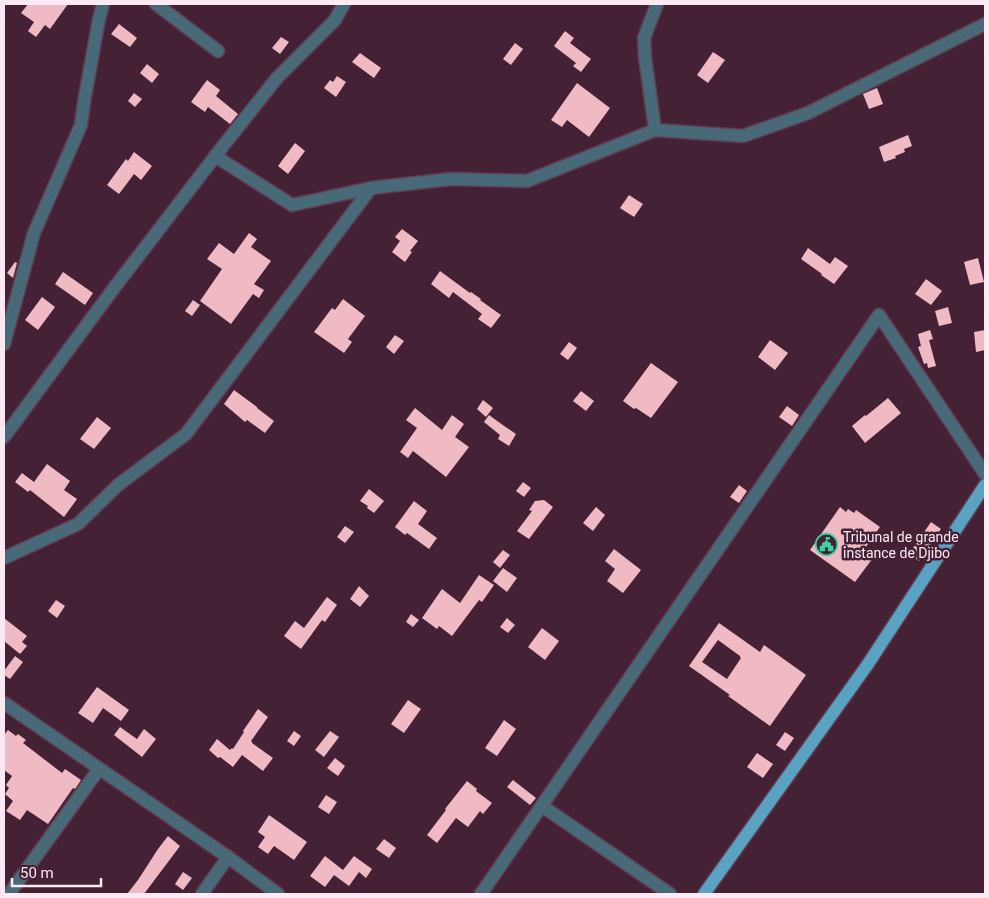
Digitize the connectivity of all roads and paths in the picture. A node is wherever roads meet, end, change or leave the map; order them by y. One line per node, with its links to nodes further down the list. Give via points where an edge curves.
1 (103, 4): 10 (street, via 81,125 34,233)
2 (156, 4): 6 (street)
3 (344, 4): 8 (street, via 335,20 277,78)
4 (657, 4): 7 (street, via 644,38)
5 (985, 24): 7 (street, via 808,113 743,136)
6 (218, 51)
7 (655, 130): 9 (street, via 527,181 451,179)
8 (215, 156): 9 (street, via 292,205); 11 (street)
9 (371, 188): 14 (street, via 186,434 118,485 78,524)
10 (4, 344)
11 (4, 437)
12 (985, 474): 17 (street, via 880,315)
13 (985, 485): 24 (main road, via 868,664)
14 (4, 558)
15 (4, 703): 16 (street)
16 (98, 769): 18 (street); 19 (street)
17 (542, 806): 22 (street); 23 (street)
18 (228, 857): 20 (street); 21 (street)
19 (9, 894)
20 (202, 894)
21 (278, 894)
22 (482, 894)
23 (670, 894)
24 (704, 894)

